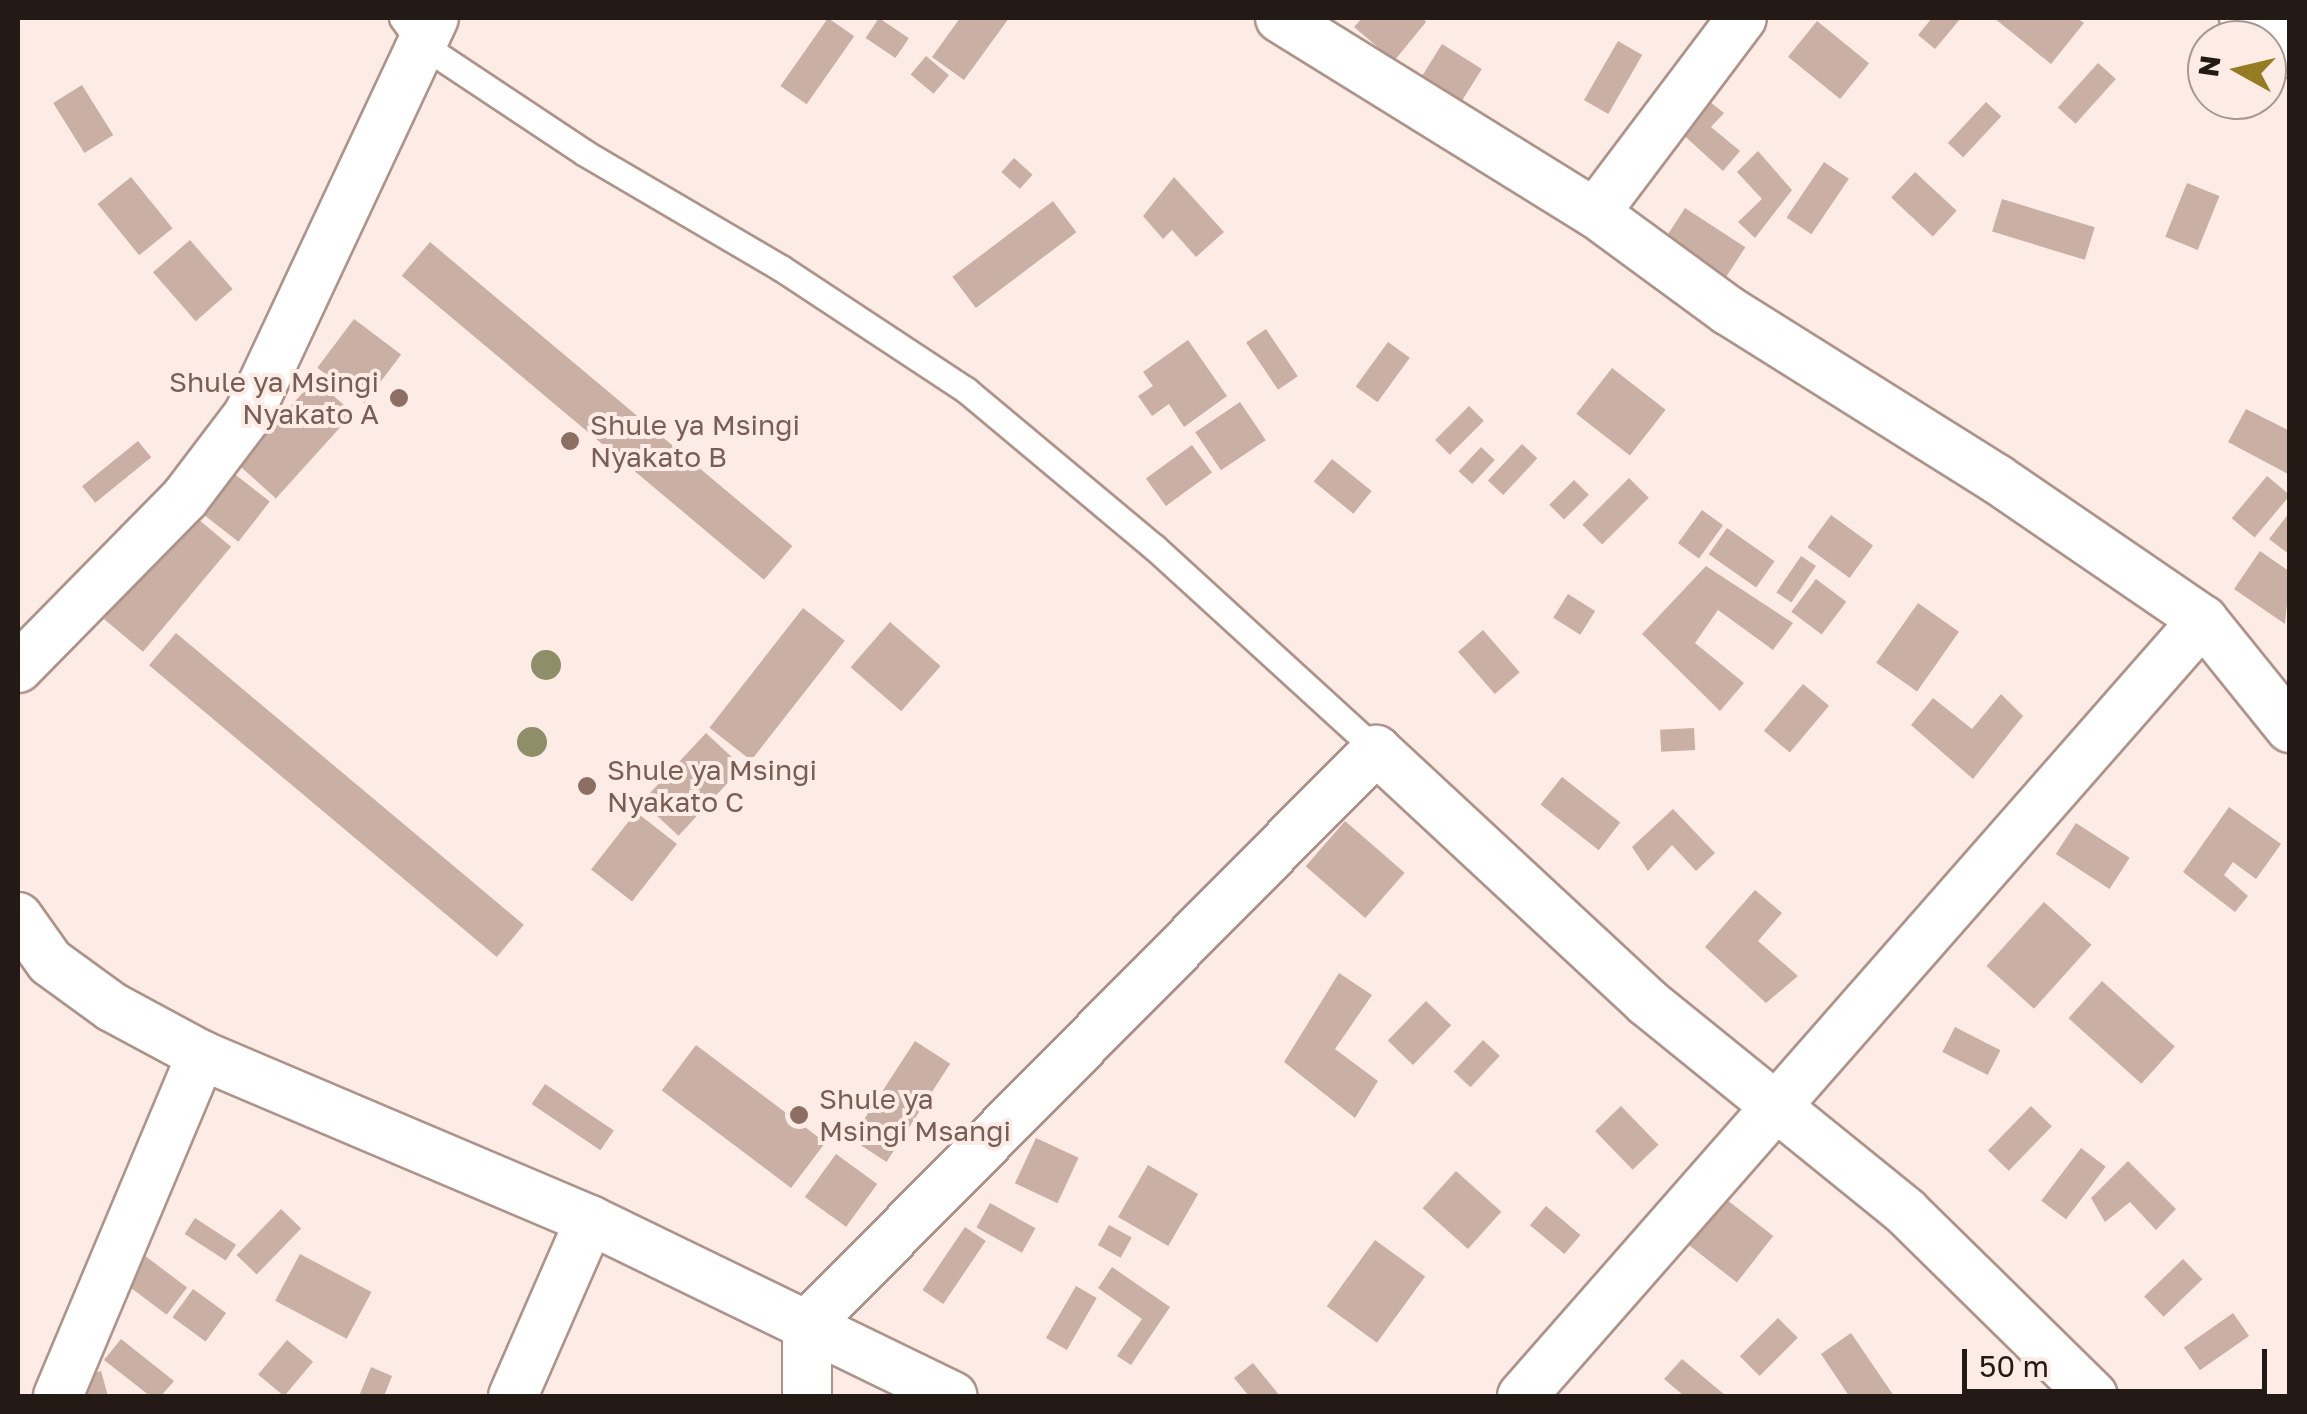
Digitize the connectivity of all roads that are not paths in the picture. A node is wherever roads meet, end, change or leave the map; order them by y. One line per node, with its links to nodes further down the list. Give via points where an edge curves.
1 (1280, 18): 6 (street)
2 (1742, 18): 6 (street)
3 (2244, 18): 5 (street)
4 (419, 26): 8 (street, via 248,415 184,498); 10 (lane, via 966,390 1154,547)
5 (2290, 54)
6 (1595, 212): 7 (street, via 1729,311 1997,479)
7 (2202, 620): 9 (street); 14 (street)
8 (18, 668)
9 (2290, 728)
10 (1376, 750): 14 (street, via 1648,1002); 16 (street)
11 (18, 917): 12 (street)
12 (34, 957): 13 (street)
13 (200, 1055): 15 (street); 17 (street)
14 (1772, 1104): 21 (street, via 1652,1253); 22 (street, via 1906,1212)
15 (590, 1220): 16 (street); 18 (street)
16 (807, 1325): 19 (street); 20 (street)
17 (58, 1396)
18 (513, 1396)
19 (807, 1396)
20 (953, 1396)
21 (1522, 1396)
22 (2093, 1396)

